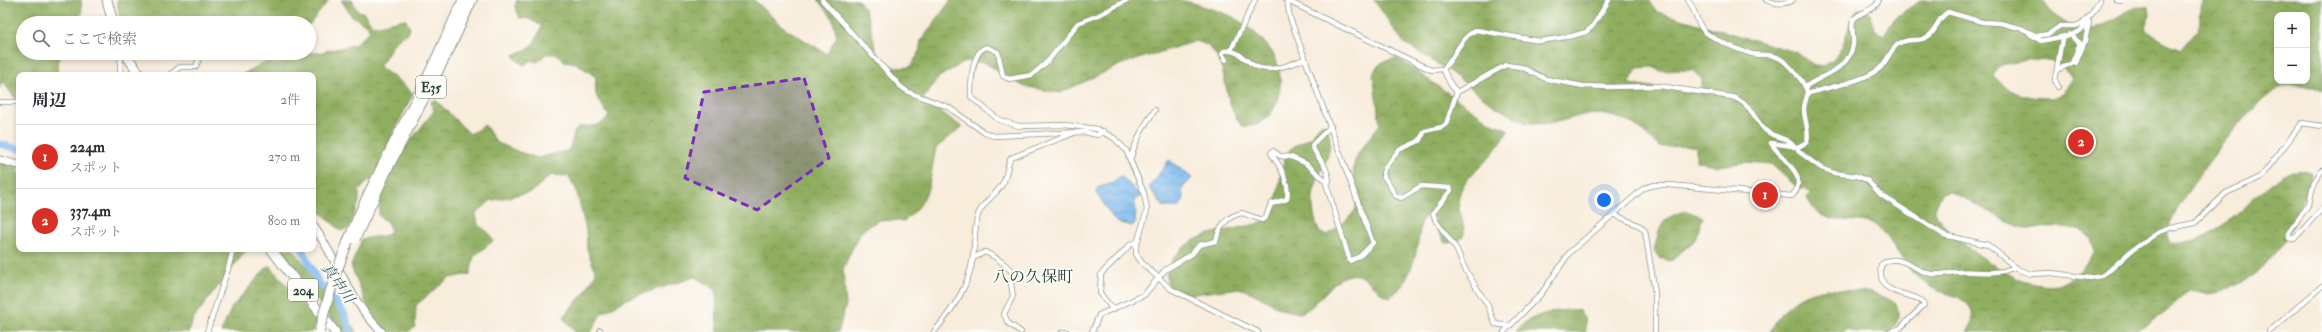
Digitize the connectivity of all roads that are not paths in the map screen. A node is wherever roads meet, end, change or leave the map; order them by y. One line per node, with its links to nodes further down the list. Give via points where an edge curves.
1 (107, 0): 14 (highway)
2 (463, 0): 45 (highway, E35)
3 (472, 0): 45 (highway, E35, via 445,58)
4 (822, 0): 40 (street, via 900,86 908,92 957,112 985,133 1008,137)
5 (1127, 0): 39 (street, via 1078,23 1048,61 1032,75 1018,79 1003,76 998,52 987,47 977,54 973,71 972,97 999,120 1019,126 1065,125)
6 (1255, 0): 18 (street)
7 (1286, 0): 19 (street); 25 (street, via 1420,66 1431,70)
8 (1609, 0): 25 (street, via 1592,27 1586,32 1572,36 1540,41 1476,30 1465,37)
9 (1688, 0): 30 (street, via 1705,32 1719,41 1753,54 1779,58 1790,67)
10 (1766, 0): 11 (street, via 1776,4 1786,4)
11 (1793, 0)
12 (1879, 0): 30 (street, via 1873,9 1857,15 1853,20 1850,57 1833,72)
13 (2100, 0): 15 (street)
14 (111, 16)
15 (2087, 19): 16 (street, via 2076,26 2060,26 2048,34 2037,36); 17 (street, via 2087,23 2080,31); 24 (street, via 2089,27)
16 (2027, 31): 17 (street, via 2041,41); 33 (street, via 1948,12 1939,17 1933,31 1927,37 1921,40 1909,39 1897,45 1880,68 1837,87)
17 (2067, 35): 26 (street, via 2060,47); 26 (street, via 2080,42 2072,63)
18 (1231, 50): 19 (street, via 1236,50 1255,66 1264,69 1282,67); 23 (street, via 1222,53)
19 (1305, 59): 37 (street)
20 (121, 60): 27 (street)
21 (130, 60): 28 (highway)
22 (198, 60): 29 (street, via 196,67 180,67)
23 (1226, 60)
24 (2076, 63)
25 (1443, 69): 32 (street)
26 (2059, 69): 31 (street, via 2055,80)
27 (120, 72)
28 (138, 72)
29 (173, 72)
30 (1805, 87): 33 (street)
31 (2058, 87)
32 (1457, 92): 41 (street, via 1506,65 1521,68 1546,79 1583,86 1659,86 1739,100 1747,106 1766,131 1791,142); 59 (street, via 1446,124 1424,131 1420,141 1399,150 1384,169 1383,175 1396,196 1401,198 1422,186 1450,188 1449,194 1433,213 1436,221 1456,248 1495,324)
33 (1807, 94): 41 (street, via 1804,112 1809,133 1807,142)
34 (0, 102): 35 (street)
35 (16, 102)
36 (1155, 110): 43 (street, via 1138,138)
37 (1331, 126): 47 (street, via 1312,145 1328,175 1329,180); 47 (street, via 1373,243 1354,261 1350,261)
38 (2322, 126): 55 (street, via 2302,123 2261,177 2226,193 2195,224 2170,228 2148,239 2101,276 2090,278 2052,273 2032,274)
39 (1103, 131): 40 (street, via 1098,135); 43 (street, via 1119,142)
40 (1075, 132): 54 (street, via 1011,158 1007,164 1004,181 978,215)
41 (1796, 147): 49 (street, via 1771,143 1794,169 1798,183 1792,196 1654,185 1636,193); 55 (street, via 1821,168 1867,180 1881,195 1944,234 1988,245)
42 (0, 160): 44 (street)
43 (1130, 160): 51 (street, via 1144,193 1147,210)
44 (16, 164)
45 (384, 170): 61 (highway, E35, bridge, via 345,248); 62 (highway, E35, bridge, via 350,252)
46 (2322, 170): 48 (street, via 2314,182 2309,204 2290,232 2289,238 2294,239)
47 (1325, 180): 56 (street, via 1305,163 1291,157 1280,156 1273,151 1271,153 1283,172 1287,199 1272,204 1262,220 1242,213 1236,214 1218,230 1216,241 1199,245 1192,254)
48 (2322, 209)
49 (1613, 214): 59 (street, via 1570,252 1541,294); 72 (street, via 1640,226 1645,231 1655,293)
50 (316, 230): 64 (street, via 356,302 366,317)
51 (1137, 242): 56 (street, via 1139,258); 58 (street, via 1131,244 1101,274 1100,293)
52 (232, 252): 60 (street)
53 (273, 252): 63 (highway, 204)
54 (973, 258): 65 (street, via 960,297); 66 (street, via 985,252 992,254 1013,272 1013,296 1004,318)
55 (2013, 268): 73 (street, via 1997,273 1933,274 1905,262 1885,262 1881,265 1881,275 1890,289 1899,294 1916,297 1924,305 1899,328)
56 (1158, 276): 58 (street, via 1158,280 1144,295); 70 (street, via 1171,289)
57 (2322, 286): 74 (street)
58 (1113, 310): 69 (street, via 1099,315)
59 (1510, 326): 71 (street)
60 (207, 332)
61 (319, 332)
62 (325, 332)
63 (335, 332)
64 (382, 332)
65 (934, 332)
66 (1021, 332)
67 (1062, 332): 68 (street)
68 (1068, 332)
69 (1092, 332)
70 (1258, 332)
71 (1504, 332)
72 (1655, 332)
73 (1889, 332)
74 (2269, 332)

